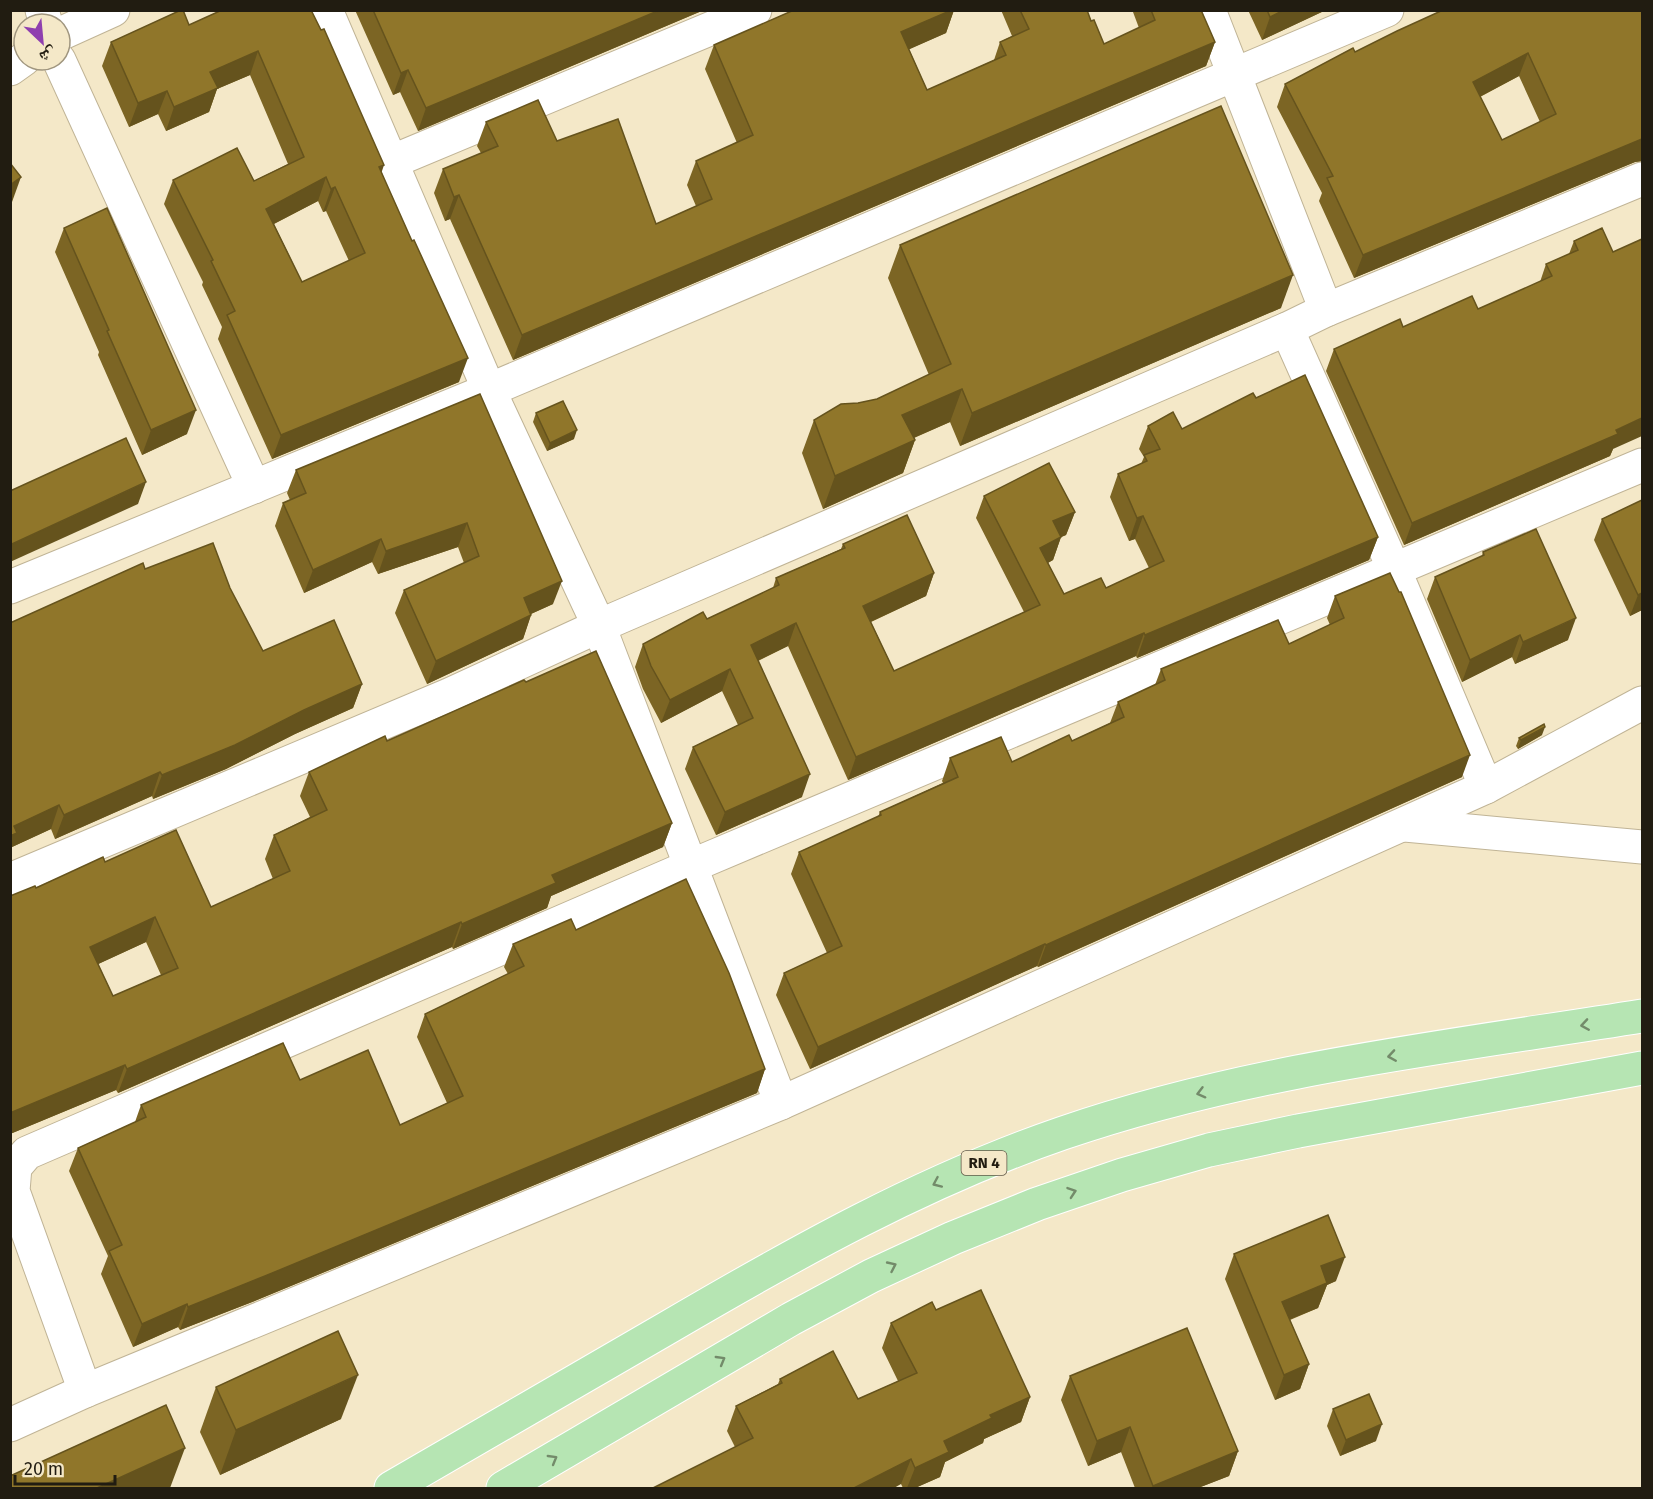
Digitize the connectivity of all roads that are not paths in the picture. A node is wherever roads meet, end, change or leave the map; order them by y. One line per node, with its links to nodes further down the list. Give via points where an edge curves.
1 (113, 10): 6 (street)
2 (326, 10): 9 (street)
3 (755, 10): 9 (street)
4 (1209, 10): 8 (street)
5 (1387, 10): 8 (street)
6 (72, 29)
7 (64, 72): 15 (street)
8 (1234, 75): 11 (street); 13 (street)
9 (392, 162): 13 (street)
10 (1642, 179): 11 (street)
11 (1326, 310): 12 (street)
12 (1287, 329): 16 (street); 18 (street)
13 (489, 390): 15 (street); 18 (street)
14 (1642, 465): 16 (street)
15 (254, 487): 17 (street)
16 (1394, 569): 20 (street); 23 (street)
17 (10, 587)
18 (599, 626): 23 (street); 24 (street, via 449,695)
19 (1642, 703): 20 (street)
20 (1486, 788): 21 (street)
21 (1403, 825): 22 (street); 27 (street)
22 (1642, 847)
23 (691, 866): 27 (street); 28 (street, via 27,1153 15,1167 14,1191)
24 (10, 880)
25 (1642, 1016): 30 (main road, RN 4, one-way to 30, via 1297,1072 1218,1089 1139,1109 986,1162 839,1230)
26 (1642, 1068): 31 (main road, one-way to 26, via 791,1319 953,1238 1037,1204 1209,1150)
27 (781, 1103): 28 (street)
28 (85, 1391): 29 (street)
29 (10, 1425)
30 (391, 1488)
31 (503, 1488)

